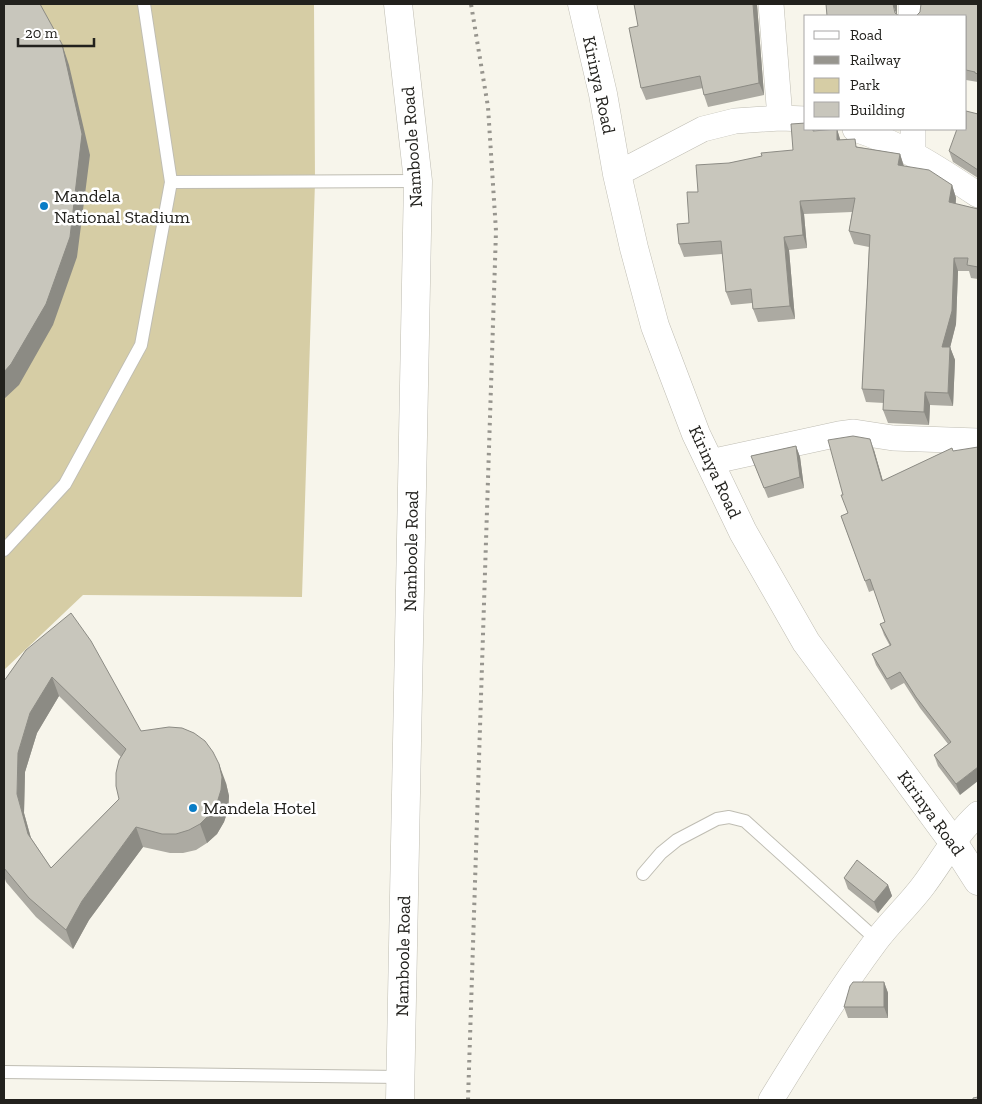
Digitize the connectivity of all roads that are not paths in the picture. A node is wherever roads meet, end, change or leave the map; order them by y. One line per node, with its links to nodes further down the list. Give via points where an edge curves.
1 (144, 4): 11 (lane)
2 (398, 4): 10 (street, Namboole Road)
3 (582, 4): 9 (street, Kirinya Road)
4 (771, 4): 5 (street)
5 (780, 118): 6 (street); 9 (street, via 703,129)
6 (804, 120)
7 (858, 130): 8 (street, via 879,137)
8 (913, 141): 12 (street)
9 (617, 174): 14 (street, Kirinya Road, via 654,326)
10 (418, 181): 11 (lane); 22 (street, Namboole Road)
11 (171, 182): 15 (lane, via 141,344 65,484)
12 (978, 195)
13 (978, 441): 14 (street, via 893,438 854,432)
14 (710, 462): 17 (street, Kirinya Road, via 743,532 806,642)
15 (4, 550)
16 (978, 814): 17 (street)
17 (953, 842): 19 (street, Kirinya Road); 20 (street, via 922,888)
18 (643, 874): 20 (lane, via 666,848 717,819 729,817 744,821)
19 (978, 881)
20 (877, 940): 23 (street)
21 (4, 1072): 22 (lane)
22 (400, 1089)
23 (770, 1100)

